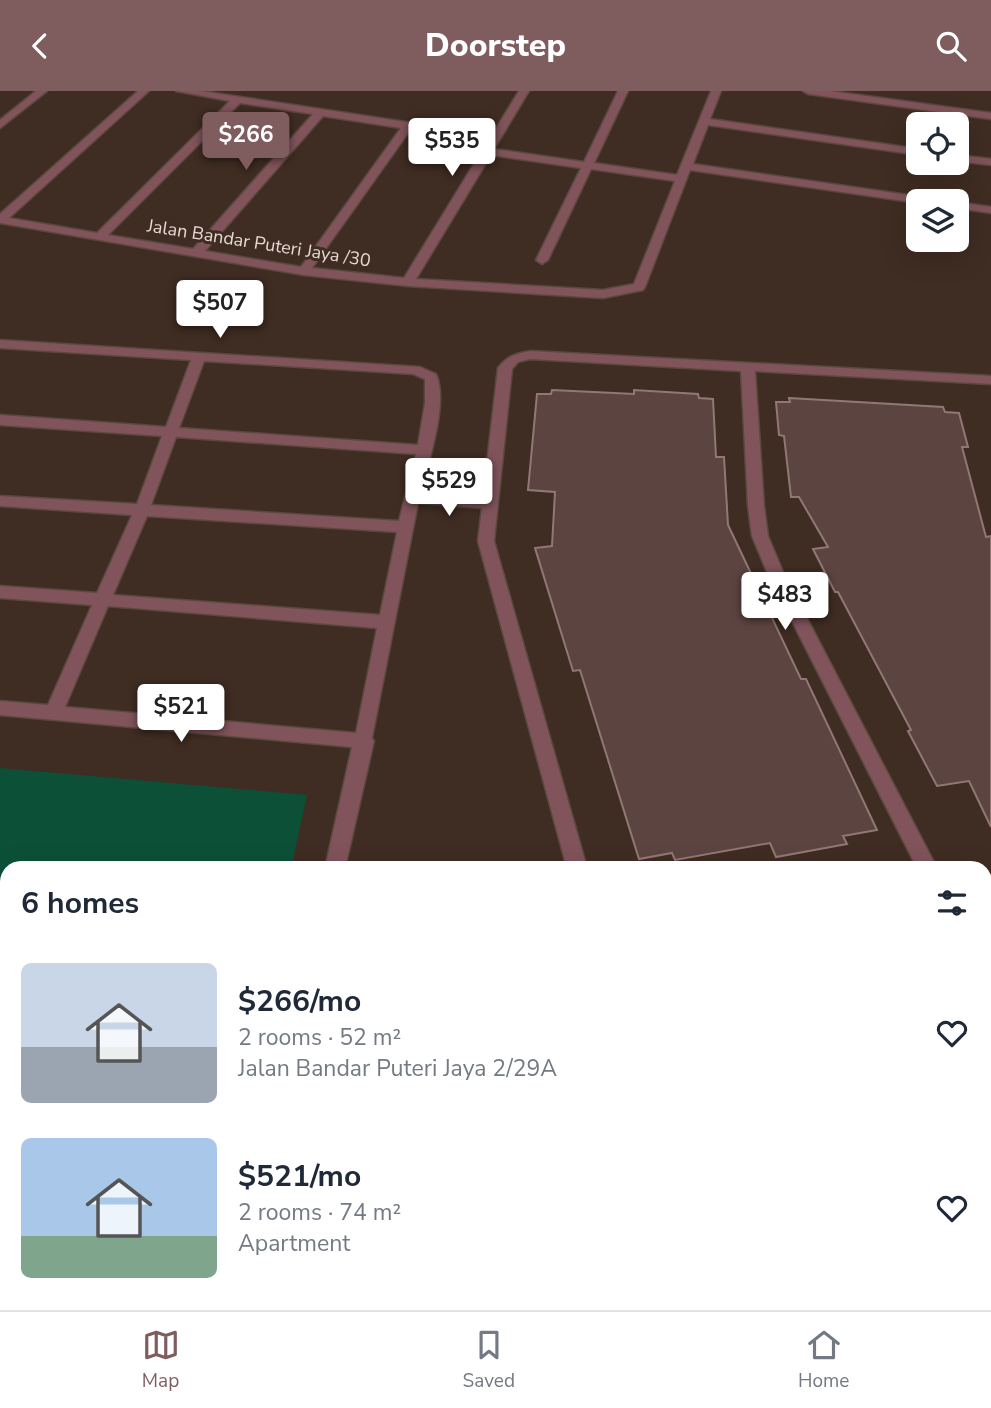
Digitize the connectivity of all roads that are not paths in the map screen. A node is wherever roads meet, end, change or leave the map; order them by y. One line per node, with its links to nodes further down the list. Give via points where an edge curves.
1 (42, 91): 13 (street)
2 (144, 91): 26 (street)
3 (181, 91): 8 (street)
4 (623, 91): 20 (street)
5 (716, 91): 12 (street)
6 (808, 91): 11 (street)
7 (519, 92): 15 (street)
8 (218, 94): 9 (street)
9 (237, 100): 10 (street); 27 (street)
10 (321, 112): 14 (street); 28 (street)
11 (991, 116)
12 (704, 121): 16 (street); 21 (street)
13 (0, 125)
14 (408, 126): 15 (street); 30 (street)
15 (495, 139): 17 (street)
16 (906, 150)
17 (488, 151): 20 (street); 31 (street)
18 (969, 159): 19 (street)
19 (991, 162)
20 (587, 166): 22 (street); 29 (street)
21 (686, 166): 22 (street); 23 (street)
22 (681, 179): 31 (street, Jalan Bandar Puteri Jaya /30, via 639,287 603,293)
23 (906, 198)
24 (969, 207): 25 (street)
25 (991, 210)
26 (0, 220): 27 (street, Jalan Bandar Puteri Jaya /30)
27 (99, 237): 28 (street, Jalan Bandar Puteri Jaya /30)
28 (196, 253): 30 (street, Jalan Bandar Puteri Jaya /30)
29 (542, 260)
30 (304, 271): 31 (street, Jalan Bandar Puteri Jaya /30)
31 (408, 282)
32 (0, 344): 33 (street)
33 (199, 356): 37 (street); 38 (street, via 415,370 431,377 434,388)
34 (748, 367): 35 (street); 41 (street, via 530,355 513,359 505,368); 52 (street, via 760,535)
35 (991, 380)
36 (0, 421): 37 (street)
37 (171, 433): 38 (street); 42 (street)
38 (423, 450): 39 (street)
39 (412, 497): 41 (street); 43 (street)
40 (0, 501): 42 (street)
41 (489, 503): 51 (street, via 486,541 492,572)
42 (142, 510): 43 (street); 45 (street)
43 (407, 527): 46 (street)
44 (0, 593): 45 (street)
45 (101, 601): 46 (street); 48 (street)
46 (387, 622): 49 (street)
47 (0, 708): 48 (street)
48 (53, 713): 49 (street)
49 (365, 741): 50 (street)
50 (337, 861)
51 (575, 861)
52 (923, 861)

